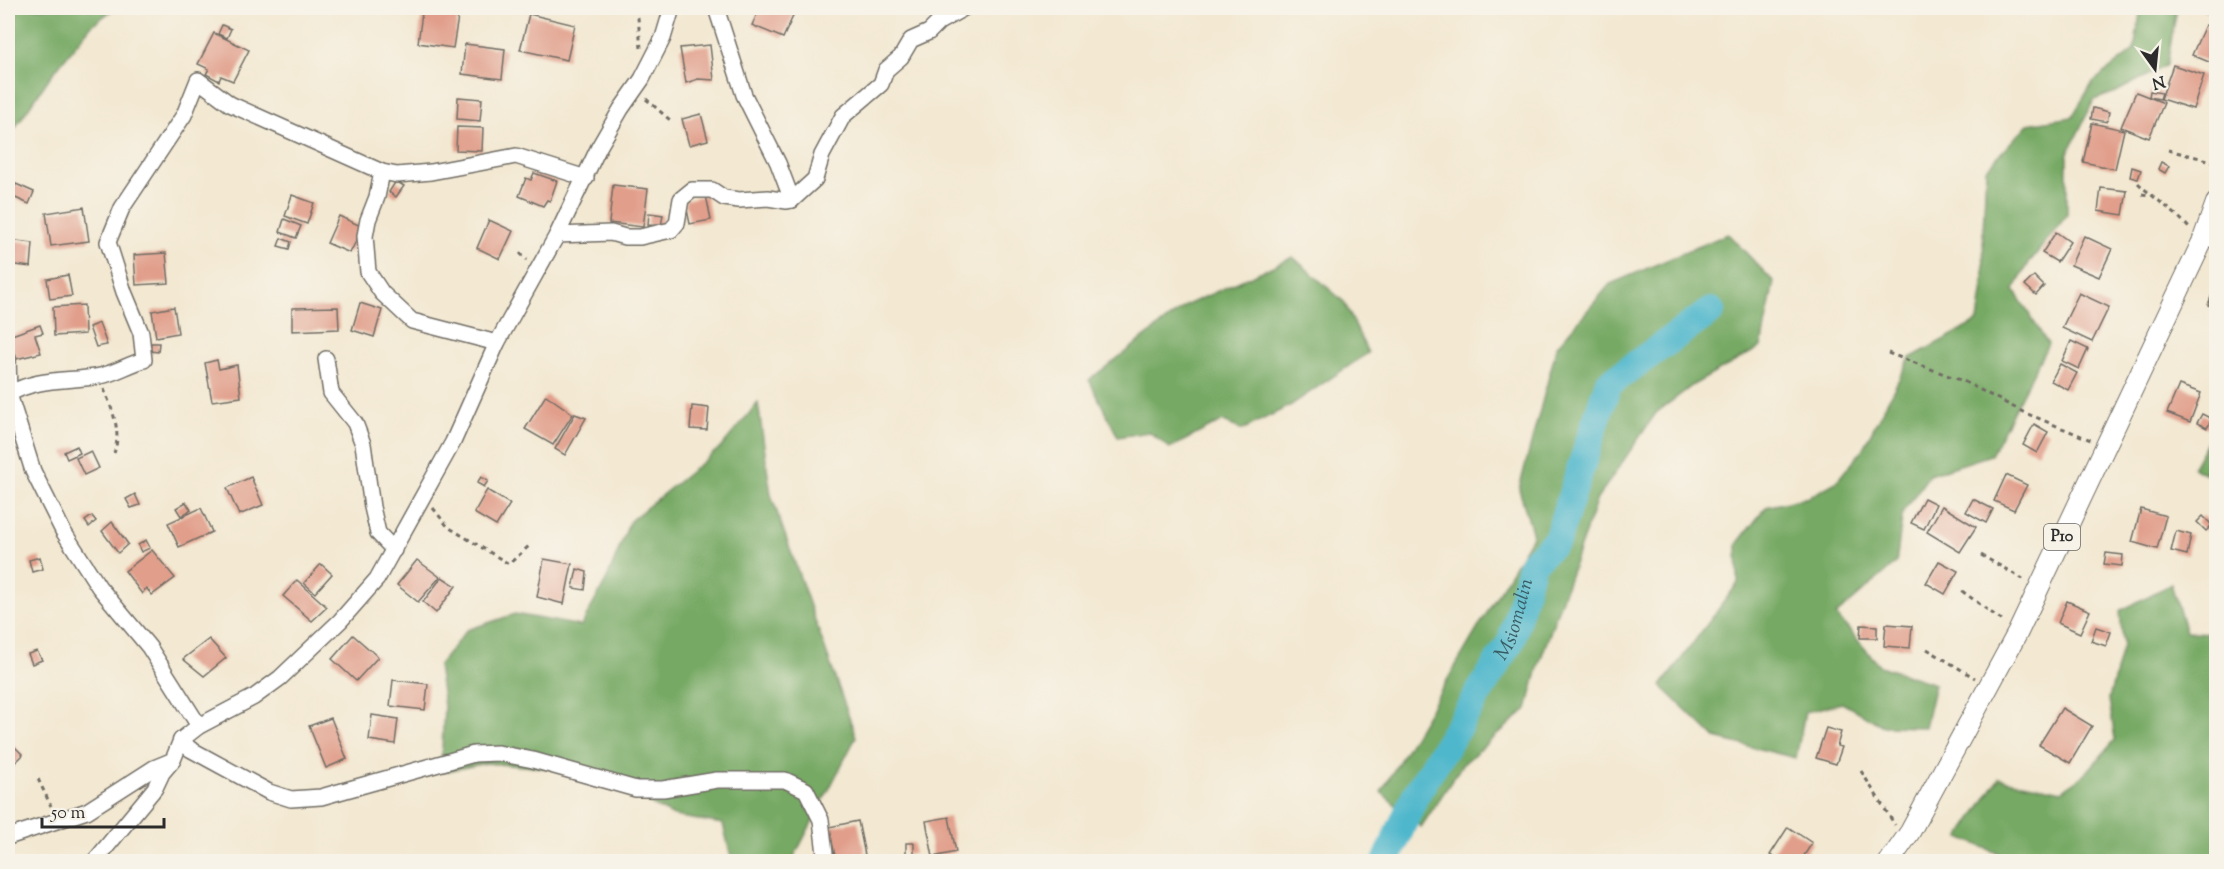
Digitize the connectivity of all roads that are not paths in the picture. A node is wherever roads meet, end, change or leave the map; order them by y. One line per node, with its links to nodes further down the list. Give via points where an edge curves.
1 (672, 8): 5 (street, via 663,38 599,147)
2 (716, 8): 6 (street, via 744,95)
3 (964, 8): 6 (street, via 911,40 901,57 886,70 881,84 843,116 822,155 815,179)
4 (382, 172): 5 (street, via 431,172 516,156); 9 (street, via 364,236 368,272 382,293 412,321); 12 (street, via 230,104 198,80 184,115 122,208 108,242 141,333 144,360 100,376 38,382)
5 (586, 178): 8 (street)
6 (792, 200): 8 (street, via 739,200 724,198 712,190 692,190 681,199 677,223 671,230 640,237 611,233)
7 (2217, 203): 20 (main road, P10, via 2202,243 2018,632 1910,832)
8 (557, 235): 9 (street)
9 (497, 343): 13 (street, via 453,442)
10 (8, 357): 12 (street)
11 (326, 359): 13 (street, via 331,393 355,423 363,444 378,533)
12 (9, 394): 14 (street, via 33,471 63,531 99,587 149,647)
13 (394, 550): 14 (street, via 362,597 280,678 254,697)
14 (199, 726): 15 (street)
15 (181, 740): 16 (street); 19 (street, via 190,749 269,792 291,799 321,797 474,754 498,753 636,789 717,780 785,780 806,790 821,820)
16 (174, 760): 17 (street, via 154,768 87,812); 18 (street)
17 (8, 837)
18 (94, 861)
19 (826, 861)
20 (1888, 861)

